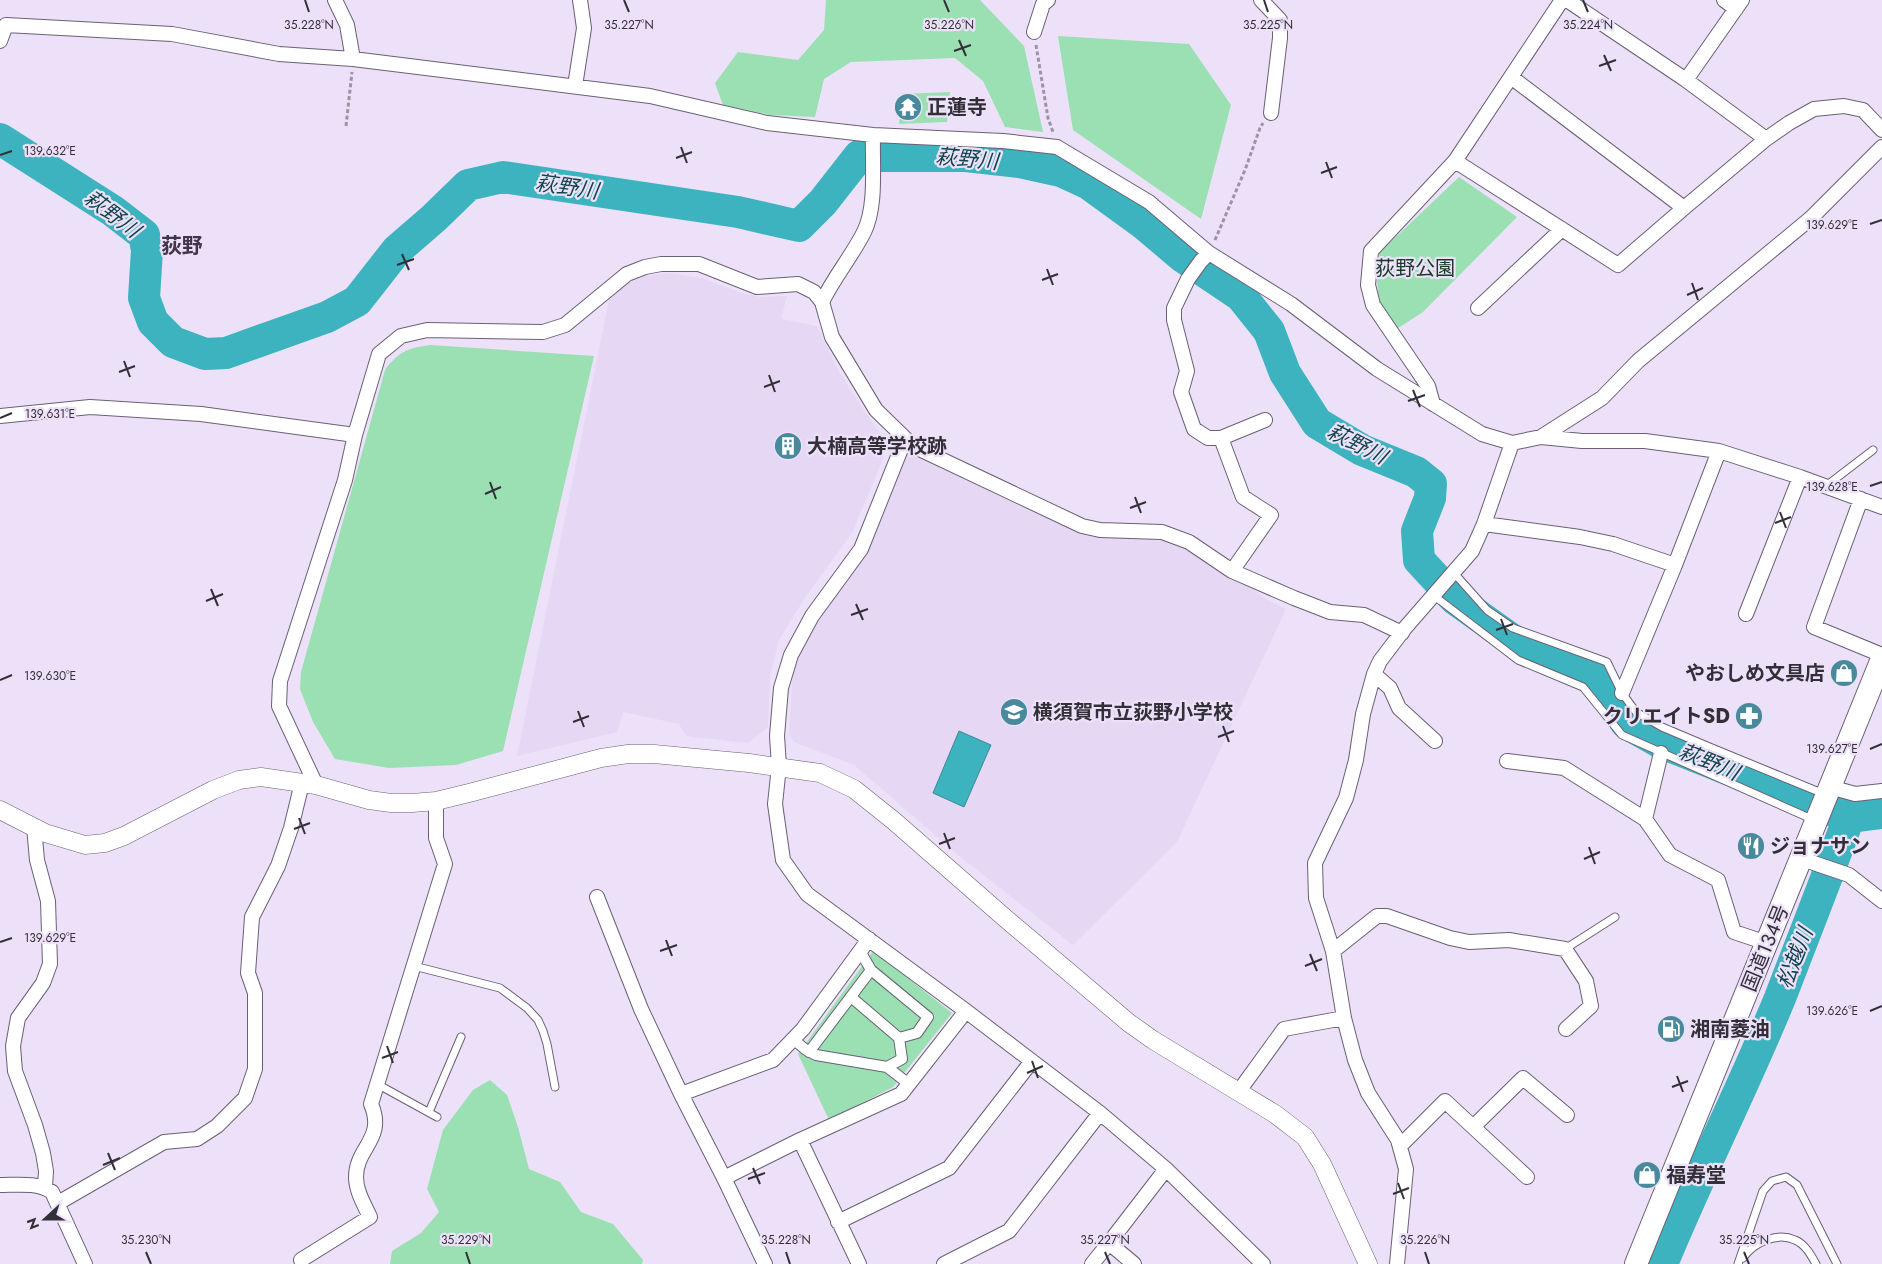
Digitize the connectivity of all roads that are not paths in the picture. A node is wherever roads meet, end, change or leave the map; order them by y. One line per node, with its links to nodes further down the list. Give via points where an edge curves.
1 (336, 0): 12 (street, via 347,25)
2 (580, 0): 15 (street, via 584,28)
3 (1048, 0): 10 (street, via 1043,4)
4 (1261, 0): 16 (street, via 1280,20)
5 (1562, 0): 13 (street)
6 (1567, 0): 14 (street)
7 (1724, 0): 8 (street)
8 (1739, 4): 14 (street)
9 (3, 25): 11 (street); 12 (street, via 172,34 279,54)
10 (1034, 32)
11 (0, 41)
12 (353, 59): 15 (street)
13 (1511, 77): 21 (street); 22 (street)
14 (1686, 80): 19 (street)
15 (575, 86): 18 (street, via 650,96 767,122)
16 (1271, 113)
17 (1882, 130): 19 (street, via 1863,110 1844,106 1814,109)
18 (873, 135): 24 (street, via 1057,147 1149,202); 25 (street, via 872,207 865,230)
19 (1766, 138): 22 (street)
20 (1882, 147): 31 (street, via 1811,218 1638,361 1602,398)
21 (1455, 161): 23 (street); 27 (street, via 1371,251 1368,285 1372,305 1428,386)
22 (1684, 208): 23 (street, via 1618,264)
23 (1562, 229): 26 (street)
24 (1205, 257): 27 (street, via 1291,304 1377,369); 32 (street, via 1188,279 1174,308 1187,372 1181,392 1194,429 1208,438)
25 (822, 302): 30 (street, via 814,292 798,284 756,287 699,264 661,264 627,274 565,325 555,329 543,332 439,329 401,336 379,354); 33 (street, via 832,337 876,410)
26 (1478, 308)
27 (1433, 404): 34 (street, via 1482,434)
28 (0, 416): 30 (street, via 90,407 201,414)
29 (1265, 420): 32 (street)
30 (355, 435): 56 (street, via 345,480 280,681 279,706)
31 (1541, 436): 34 (street); 36 (street, via 1582,441 1645,441)
32 (1221, 438): 43 (street, via 1242,497 1271,516)
33 (906, 439): 43 (street, via 912,446 1082,526 1100,530 1162,532 1189,542); 55 (street, via 861,549 812,616 791,655 781,688 777,736)
34 (1512, 443): 41 (street)
35 (1873, 450): 38 (lane)
36 (1719, 451): 37 (street); 42 (street)
37 (1800, 477): 38 (street); 46 (street)
38 (1826, 486): 39 (street)
39 (1861, 499): 40 (street); 48 (street, via 1814,627)
40 (1882, 507)
41 (1484, 524): 42 (street, via 1613,544); 44 (street, via 1472,551)
42 (1675, 565): 51 (street)
43 (1232, 571): 47 (street, via 1330,612 1364,614)
44 (1454, 573): 45 (street); 51 (lane, via 1487,610 1513,628 1607,662)
45 (1434, 595): 47 (street); 53 (lane, via 1518,660 1583,687 1622,735)
46 (1746, 614)
47 (1402, 633): 50 (street)
48 (1882, 655)
49 (1882, 659): 59 (highway, 国道134号)
50 (1374, 674): 52 (street, via 1390,688 1400,708); 71 (street, via 1346,798 1315,863 1316,898)
51 (1622, 693): 59 (lane, via 1636,712 1662,727)
52 (1435, 741)
53 (1661, 753): 59 (lane); 61 (street)
54 (1507, 760): 61 (street, via 1564,768)
55 (779, 766): 58 (street, via 628,754 601,758); 67 (street, via 775,804 783,860 807,894); 87 (street, via 820,772 854,789 1129,1023)
56 (309, 784): 58 (street, via 392,803); 62 (street, via 261,777 238,780 105,843 76,843); 101 (street, via 278,866 252,917 248,973 255,993 255,1069 245,1098 217,1126 196,1139 164,1142)
57 (1882, 791): 59 (street, via 1855,794)
58 (436, 801): 72 (street, via 436,838 445,864)
59 (1824, 803): 63 (highway, 国道134号)
60 (0, 810): 62 (street)
61 (1645, 818): 68 (street, via 1670,855 1718,880 1734,932)
62 (34, 827): 100 (street, via 37,860 48,901 50,964 43,983 18,1018 13,1046 15,1070 43,1153)
63 (1802, 859): 65 (street, via 1849,875); 68 (highway, 国道134号)
64 (597, 897): 88 (street, via 640,1009)
65 (1882, 901)
66 (1615, 917): 69 (lane)
67 (869, 939): 70 (street); 75 (street)
68 (1767, 942): 114 (highway, 国道134号)
69 (1566, 949): 71 (street, via 1509,940 1470,942 1386,916 1376,916); 77 (street, via 1586,981 1591,1006)
70 (860, 951): 73 (street); 80 (street)
71 (1333, 951): 76 (street)
72 (414, 966): 84 (street); 86 (lane, via 500,988 527,1008 543,1030)
73 (871, 970): 74 (street); 79 (street, via 928,1017 917,1033)
74 (851, 997): 79 (street); 81 (street)
75 (966, 1011): 82 (street); 85 (street)
76 (1344, 1018): 87 (street, via 1284,1029); 95 (street, via 1368,1093)
77 (1566, 1029)
78 (462, 1038): 89 (lane)
79 (899, 1038): 83 (street, via 902,1059)
80 (793, 1039): 81 (street); 88 (street, via 773,1060)
81 (809, 1052): 83 (street)
82 (1032, 1061): 90 (street); 102 (street, via 950,1168)
83 (886, 1066): 85 (street)
84 (377, 1084): 89 (lane); 104 (street, via 371,1104 376,1116 375,1131 357,1166 356,1178 370,1217)
85 (909, 1084): 94 (street, via 901,1094)
86 (555, 1087)
87 (1239, 1091): 112 (street, via 1305,1137 1322,1164)
88 (681, 1094): 98 (street)
89 (429, 1112): 92 (lane)
90 (1100, 1113): 96 (street); 108 (street, via 1009,1231)
91 (1567, 1115): 93 (street, via 1524,1078)
92 (437, 1117)
93 (1473, 1127): 95 (street, via 1446,1101); 97 (street)
94 (800, 1140): 98 (street); 102 (street)
95 (1400, 1146): 113 (street, via 1406,1169)
96 (1166, 1169): 103 (street); 111 (street)
97 (1527, 1177)
98 (724, 1178): 106 (street)
99 (0, 1185): 100 (street)
100 (45, 1187): 101 (street)
101 (58, 1203): 105 (street)
102 (838, 1222): 107 (street)
103 (1109, 1244): 109 (street); 110 (street)
104 (301, 1260)
105 (85, 1264)
106 (765, 1264)
107 (859, 1264)
108 (944, 1264)
109 (1092, 1264)
110 (1134, 1264)
111 (1262, 1264)
112 (1368, 1264)
113 (1396, 1264)
114 (1636, 1264)
115 (1738, 1264): 116 (lane, via 1748,1250 1762,1241 1780,1236 1796,1240 1809,1251); 117 (lane, via 1763,1190 1772,1180 1786,1178 1797,1185)
116 (1816, 1264)
117 (1837, 1264)

